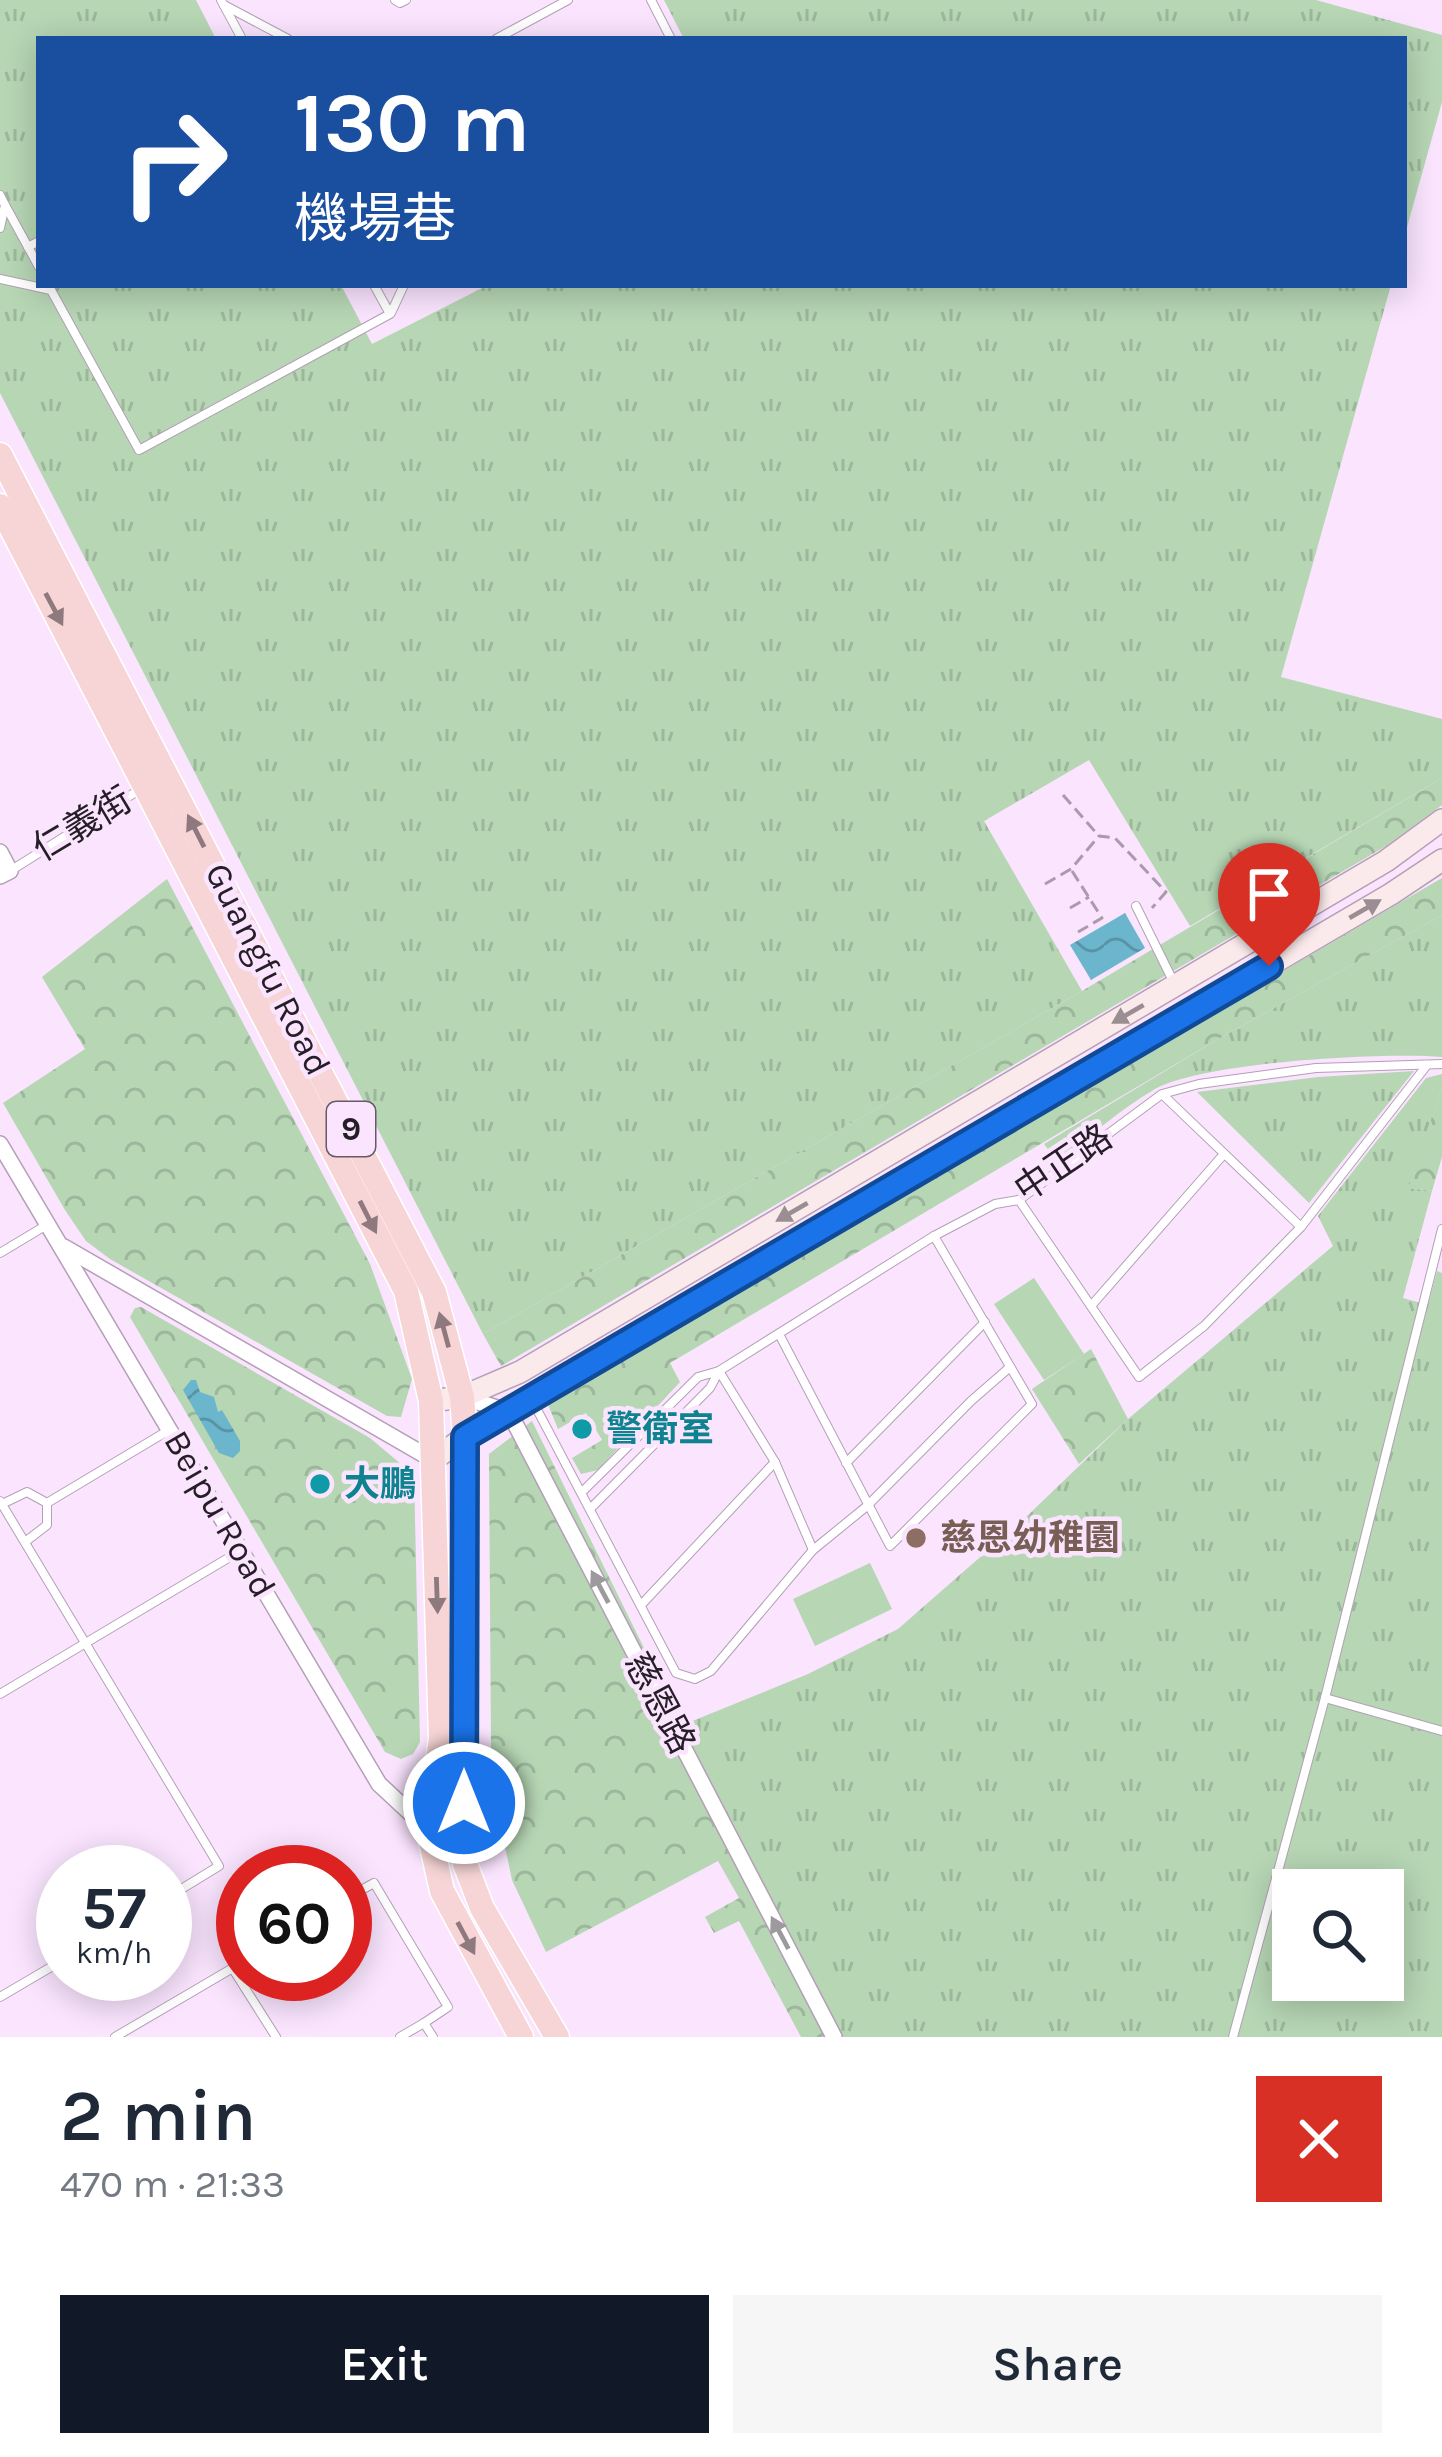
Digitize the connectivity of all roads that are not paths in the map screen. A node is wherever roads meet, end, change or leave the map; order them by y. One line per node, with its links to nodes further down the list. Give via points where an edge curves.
1 (395, 0): 2 (lane)
2 (406, 0)
3 (568, 0): 8 (lane)
4 (651, 0): 9 (lane)
5 (222, 3): 6 (lane); 7 (lane)
6 (240, 36)
7 (282, 36)
8 (502, 36)
9 (669, 36)
10 (0, 195): 11 (lane)
11 (5, 206): 12 (lane); 14 (lane)
12 (0, 228)
13 (36, 243): 14 (lane)
14 (28, 247): 15 (lane)
15 (36, 262)
16 (0, 279): 17 (lane)
17 (36, 285)
18 (51, 288): 21 (lane, via 139,450)
19 (376, 288): 21 (lane)
20 (403, 288): 21 (lane)
21 (390, 314)
22 (0, 455): 24 (main road, Guangfu Road / 9)
23 (0, 506): 24 (main road, Guangfu Road / 9, one-way to 24)
24 (157, 780): 28 (lane, 仁義街); 50 (main road, Guangfu Road / 9, one-way to 24, via 434,1292); 52 (main road, Guangfu Road / 9, one-way to 52, via 406,1291)
25 (1442, 820): 30 (street)
26 (0, 852): 28 (street)
27 (1442, 860): 47 (street, one-way to 27)
28 (5, 874)
29 (1136, 906): 30 (lane)
30 (1176, 986): 45 (street, one-way to 45)
31 (1428, 1063): 32 (lane, 中正路); 33 (lane, 中正路, via 1316,1068); 38 (lane)
32 (1442, 1064)
33 (1162, 1094): 35 (lane); 36 (lane, 中正路)
34 (0, 1144): 37 (street, Beipu Road)
35 (1224, 1154): 38 (lane); 43 (lane)
36 (1019, 1199): 40 (lane, 中正路); 43 (lane)
37 (48, 1224): 41 (street, Beipu Road); 42 (lane)
38 (1301, 1227): 43 (lane, via 1204,1326 1138,1377)
39 (1442, 1229): 70 (lane)
40 (934, 1237): 44 (lane); 46 (lane, 中正路)
41 (61, 1245): 54 (street, Beipu Road); 56 (street)
42 (0, 1252)
43 (1091, 1306)
44 (985, 1322): 48 (lane); 58 (lane)
45 (604, 1323): 47 (street); 50 (street)
46 (779, 1334): 49 (lane, 中正路); 58 (lane)
47 (619, 1348): 51 (street)
48 (1010, 1367): 62 (lane); 62 (lane, via 1032,1404 890,1546)
49 (719, 1371): 57 (lane); 59 (lane, 中正路, via 698,1377); 63 (lane, 中正路)
50 (462, 1397): 52 (street); 53 (street); 55 (main road, Guangfu Road / 9)
51 (532, 1399): 53 (street); 59 (lane)
52 (431, 1401): 56 (main road, Guangfu Road / 9)
53 (509, 1412): 55 (street); 87 (street, 慈恩路, one-way to 53)
54 (170, 1430): 61 (lane); 66 (street, Beipu Road)
55 (465, 1437): 56 (street); 73 (main road, Guangfu Road / 9)
56 (433, 1460): 72 (main road, Guangfu Road / 9, one-way to 72, via 441,1738)
57 (775, 1462): 65 (lane); 67 (lane)
58 (846, 1463): 62 (lane)
59 (582, 1492): 63 (lane)
60 (1, 1502): 61 (lane, via 27,1492); 64 (lane)
61 (47, 1503): 64 (lane, via 47,1526)
62 (866, 1507): 65 (lane)
63 (591, 1508): 67 (lane)
64 (25, 1542): 68 (lane)
65 (813, 1550): 67 (lane, via 712,1671 695,1679 676,1673)
66 (241, 1551): 68 (lane); 72 (street, Beipu Road, via 379,1784)
67 (641, 1604)
68 (86, 1643): 69 (lane); 74 (lane, via 219,1866)
69 (0, 1694)
70 (1325, 1698): 71 (lane); 88 (lane)
71 (1442, 1731)
72 (428, 1833): 73 (street, Beipu Road); 85 (main road, 9, one-way to 85, via 442,1891)
73 (465, 1864): 86 (main road, 9)
74 (192, 1882)
75 (372, 1884): 80 (lane, via 448,2007)
76 (36, 1976): 78 (lane)
77 (216, 1978): 81 (lane)
78 (0, 1997)
79 (253, 2001): 82 (lane)
80 (424, 2023): 83 (lane); 84 (lane)
81 (115, 2037)
82 (277, 2037)
83 (400, 2037)
84 (434, 2037)
85 (521, 2037)
86 (557, 2037)
87 (834, 2037)
88 (1233, 2037)

